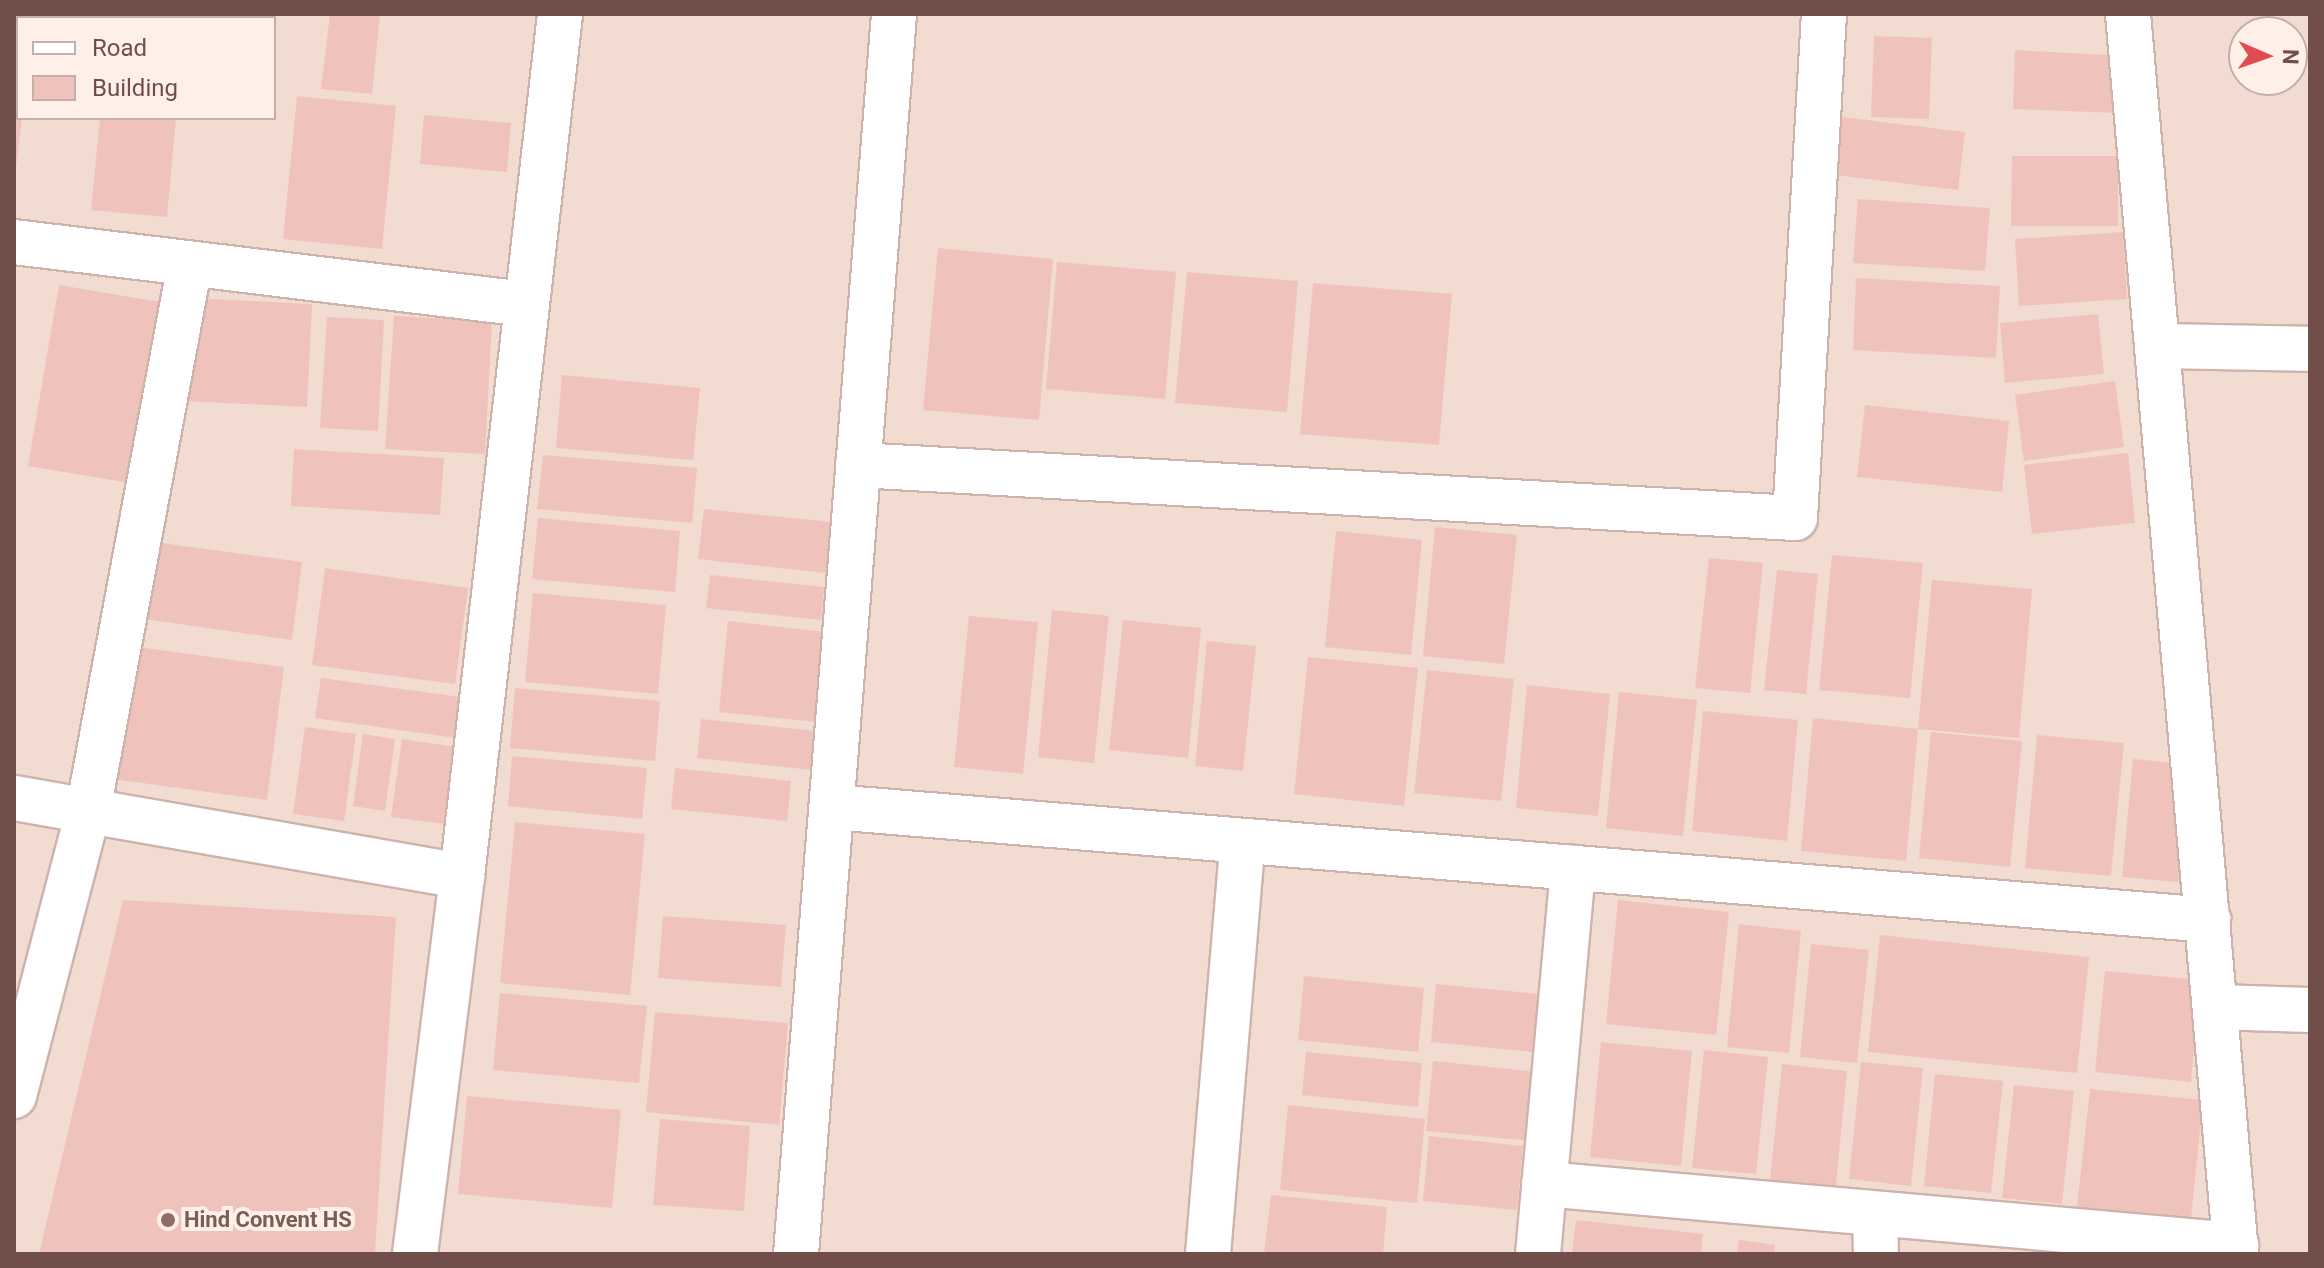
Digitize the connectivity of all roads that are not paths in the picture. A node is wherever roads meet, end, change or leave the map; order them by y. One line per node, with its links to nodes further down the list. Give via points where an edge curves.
1 (560, 14): 7 (street)
2 (894, 14): 10 (street)
3 (1824, 14): 10 (street, via 1795,518)
4 (2128, 14): 8 (street)
5 (14, 242): 6 (street)
6 (190, 264): 7 (street); 13 (street)
7 (525, 304): 16 (street)
8 (2157, 346): 9 (street); 17 (street)
9 (2310, 349)
10 (858, 465): 12 (street)
11 (14, 798): 13 (street)
12 (832, 807): 14 (street); 25 (street)
13 (88, 811): 16 (street); 20 (street)
14 (1243, 841): 15 (street); 26 (street)
15 (1573, 868): 17 (street); 21 (street)
16 (462, 876): 24 (street)
17 (2208, 920): 18 (street)
18 (2216, 1007): 19 (street); 23 (street)
19 (2310, 1010)
20 (14, 1096)
21 (1544, 1184): 22 (street); 27 (street)
22 (1875, 1234): 23 (street)
23 (2236, 1250)
24 (415, 1254)
25 (796, 1254)
26 (1208, 1254)
27 (1538, 1254)

